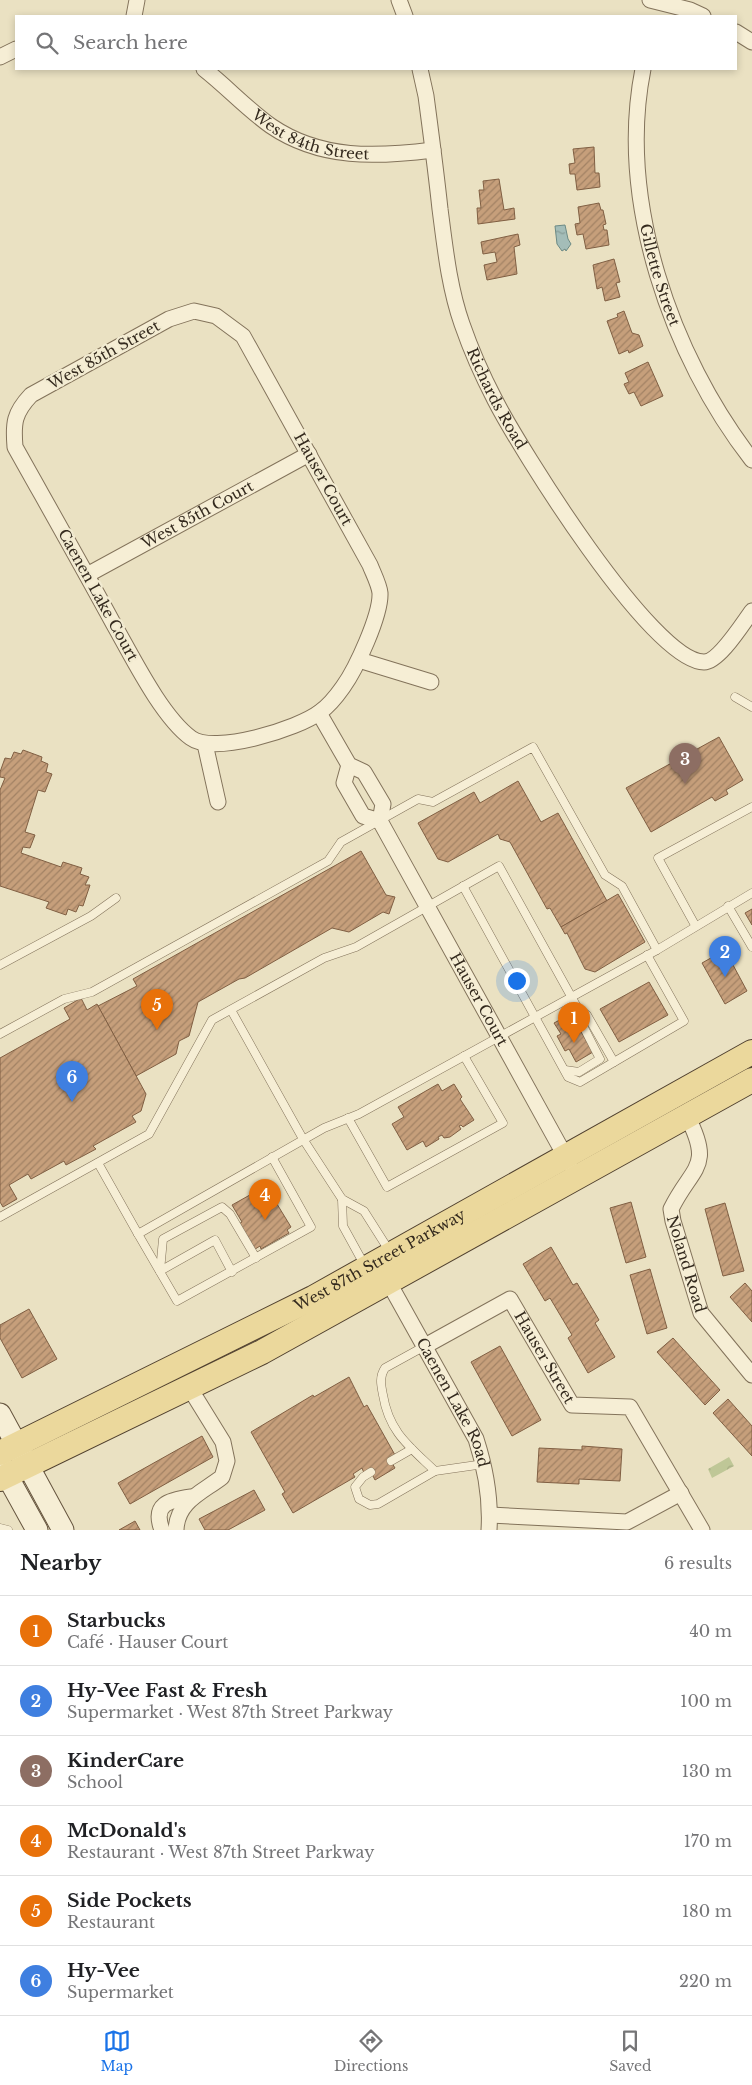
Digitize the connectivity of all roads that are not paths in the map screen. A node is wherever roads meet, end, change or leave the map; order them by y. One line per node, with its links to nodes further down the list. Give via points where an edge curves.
1 (137, 0): 4 (street)
2 (399, 0): 5 (street)
3 (654, 6): 6 (street)
4 (134, 15)
5 (405, 15)
6 (699, 15)
7 (737, 33): 8 (street)
8 (752, 42)
9 (15, 50): 10 (street)
10 (0, 57)
11 (205, 70): 14 (street, West 84th Street, via 273,127 324,150 354,156)
12 (420, 70): 14 (street, Richards Road)
13 (643, 70): 18 (street, Gillette Street, via 636,130 638,174 657,271 690,361 710,399)
14 (433, 150): 20 (street, Richards Road, via 448,270 461,322 477,364 496,402 583,542 610,580 686,657 704,662 716,657)
15 (216, 316): 16 (street, West 85th Street, via 194,311 169,319 31,395 18,409); 17 (street, Hauser Court, via 243,336)
16 (14, 429): 19 (street, Caenen Lake Court, via 16,447)
17 (309, 454): 19 (street, West 85th Court); 21 (street, Hauser Court, via 370,565 380,590 380,603)
18 (752, 460)
19 (87, 575): 26 (street, Caenen Lake Court, via 157,696 181,730 193,740)
20 (752, 611)
21 (359, 660): 22 (street); 25 (street, Hauser Court, via 332,703)
22 (431, 682)
23 (735, 697): 24 (lane)
24 (752, 707)
25 (319, 714): 26 (street, via 261,738); 27 (street, Hauser Court)
26 (205, 744): 28 (street)
27 (349, 765): 30 (street, Hauser Court, via 364,772 383,804); 30 (street, via 344,783 363,816)
28 (218, 802)
29 (752, 807): 36 (lane, via 658,858)
30 (380, 821): 34 (street, Hauser Court); 38 (lane, via 418,799 433,802 533,747 605,875 622,886); 45 (lane, via 341,842 328,861 92,992 64,999)
31 (464, 886): 34 (lane); 41 (lane, via 499,866); 44 (lane)
32 (752, 893): 35 (lane)
33 (116, 898): 40 (lane, via 91,916)
34 (428, 906): 43 (lane, via 356,946 324,958); 46 (street, Hauser Court)
35 (728, 906): 36 (lane); 37 (lane)
36 (695, 925): 38 (lane)
37 (752, 947)
38 (658, 950): 39 (lane)
39 (647, 955): 41 (lane); 49 (lane, via 684,1021)
40 (0, 965)
41 (572, 997): 42 (lane); 44 (lane)
42 (577, 1007): 49 (lane, via 587,1015); 50 (lane, via 578,1016 600,1059 579,1072)
43 (231, 1010): 54 (lane); 57 (lane, via 212,1020 149,1134)
44 (536, 1017): 46 (lane); 50 (lane)
45 (0, 1034)
46 (500, 1037): 48 (lane); 55 (street, Hauser Court)
47 (752, 1052): 55 (main road, West 87th Street Parkway)
48 (464, 1056): 53 (lane); 53 (lane, via 503,1123 387,1187)
49 (614, 1062): 50 (lane, via 580,1082 568,1076)
50 (565, 1070)
51 (752, 1080): 52 (main road, West 87th Street Parkway)
52 (687, 1116): 58 (main road, West 87th Street Parkway); 69 (street, Noland Road, via 701,1148 700,1160 670,1209 673,1221 701,1312)
53 (348, 1118): 54 (lane)
54 (303, 1140): 56 (lane); 59 (lane)
55 (564, 1156): 58 (street, Hauser Court); 62 (main road, West 87th Street Parkway)
56 (272, 1157): 61 (lane); 63 (lane, via 311,1227)
57 (98, 1163): 60 (lane); 61 (lane)
58 (577, 1178): 67 (main road, West 87th Street Parkway)
59 (342, 1199): 62 (lane, via 364,1211); 64 (lane, via 343,1226)
60 (0, 1217)
61 (138, 1234): 65 (lane)
62 (391, 1254): 64 (main road, West 87th Street Parkway)
63 (256, 1258): 65 (lane, via 230,1214 222,1207 163,1239); 66 (lane)
64 (366, 1268): 74 (main road, West 87th Street Parkway)
65 (160, 1271): 66 (lane, via 177,1302); 66 (lane, via 215,1240)
66 (232, 1272)
67 (389, 1283): 68 (street, Caenen Lake Road); 70 (main road, West 87th Street Parkway, via 262,1352)
68 (425, 1346): 72 (lane, via 385,1368 380,1380 389,1419 395,1431); 75 (street, Caenen Lake Road, via 466,1418); 79 (street, Hauser Street, via 510,1299 572,1404 630,1407)
69 (752, 1375)
70 (189, 1387): 76 (main road, West 87th Street Parkway); 80 (street, via 223,1442 227,1461 222,1477)
71 (0, 1414): 74 (main road)
72 (412, 1449): 73 (lane); 77 (lane)
73 (391, 1461)
74 (5, 1463): 76 (main road, West 87th Street Parkway); 84 (main road)
75 (484, 1464): 77 (lane); 81 (street, Caenen Lake Road, via 490,1494)
76 (29, 1465): 85 (main road)
77 (435, 1471): 78 (lane, via 378,1504 370,1505 359,1499 356,1488 363,1476)
78 (371, 1472)
79 (681, 1493): 81 (street, via 627,1522); 88 (street, Hauser Street)
80 (191, 1497): 86 (street, via 169,1501 161,1508 158,1520); 87 (street, via 182,1508)
81 (489, 1523)
82 (0, 1528): 83 (lane)
83 (8, 1530)
84 (37, 1530)
85 (63, 1530)
86 (162, 1530)
87 (176, 1530)
88 (702, 1530)

